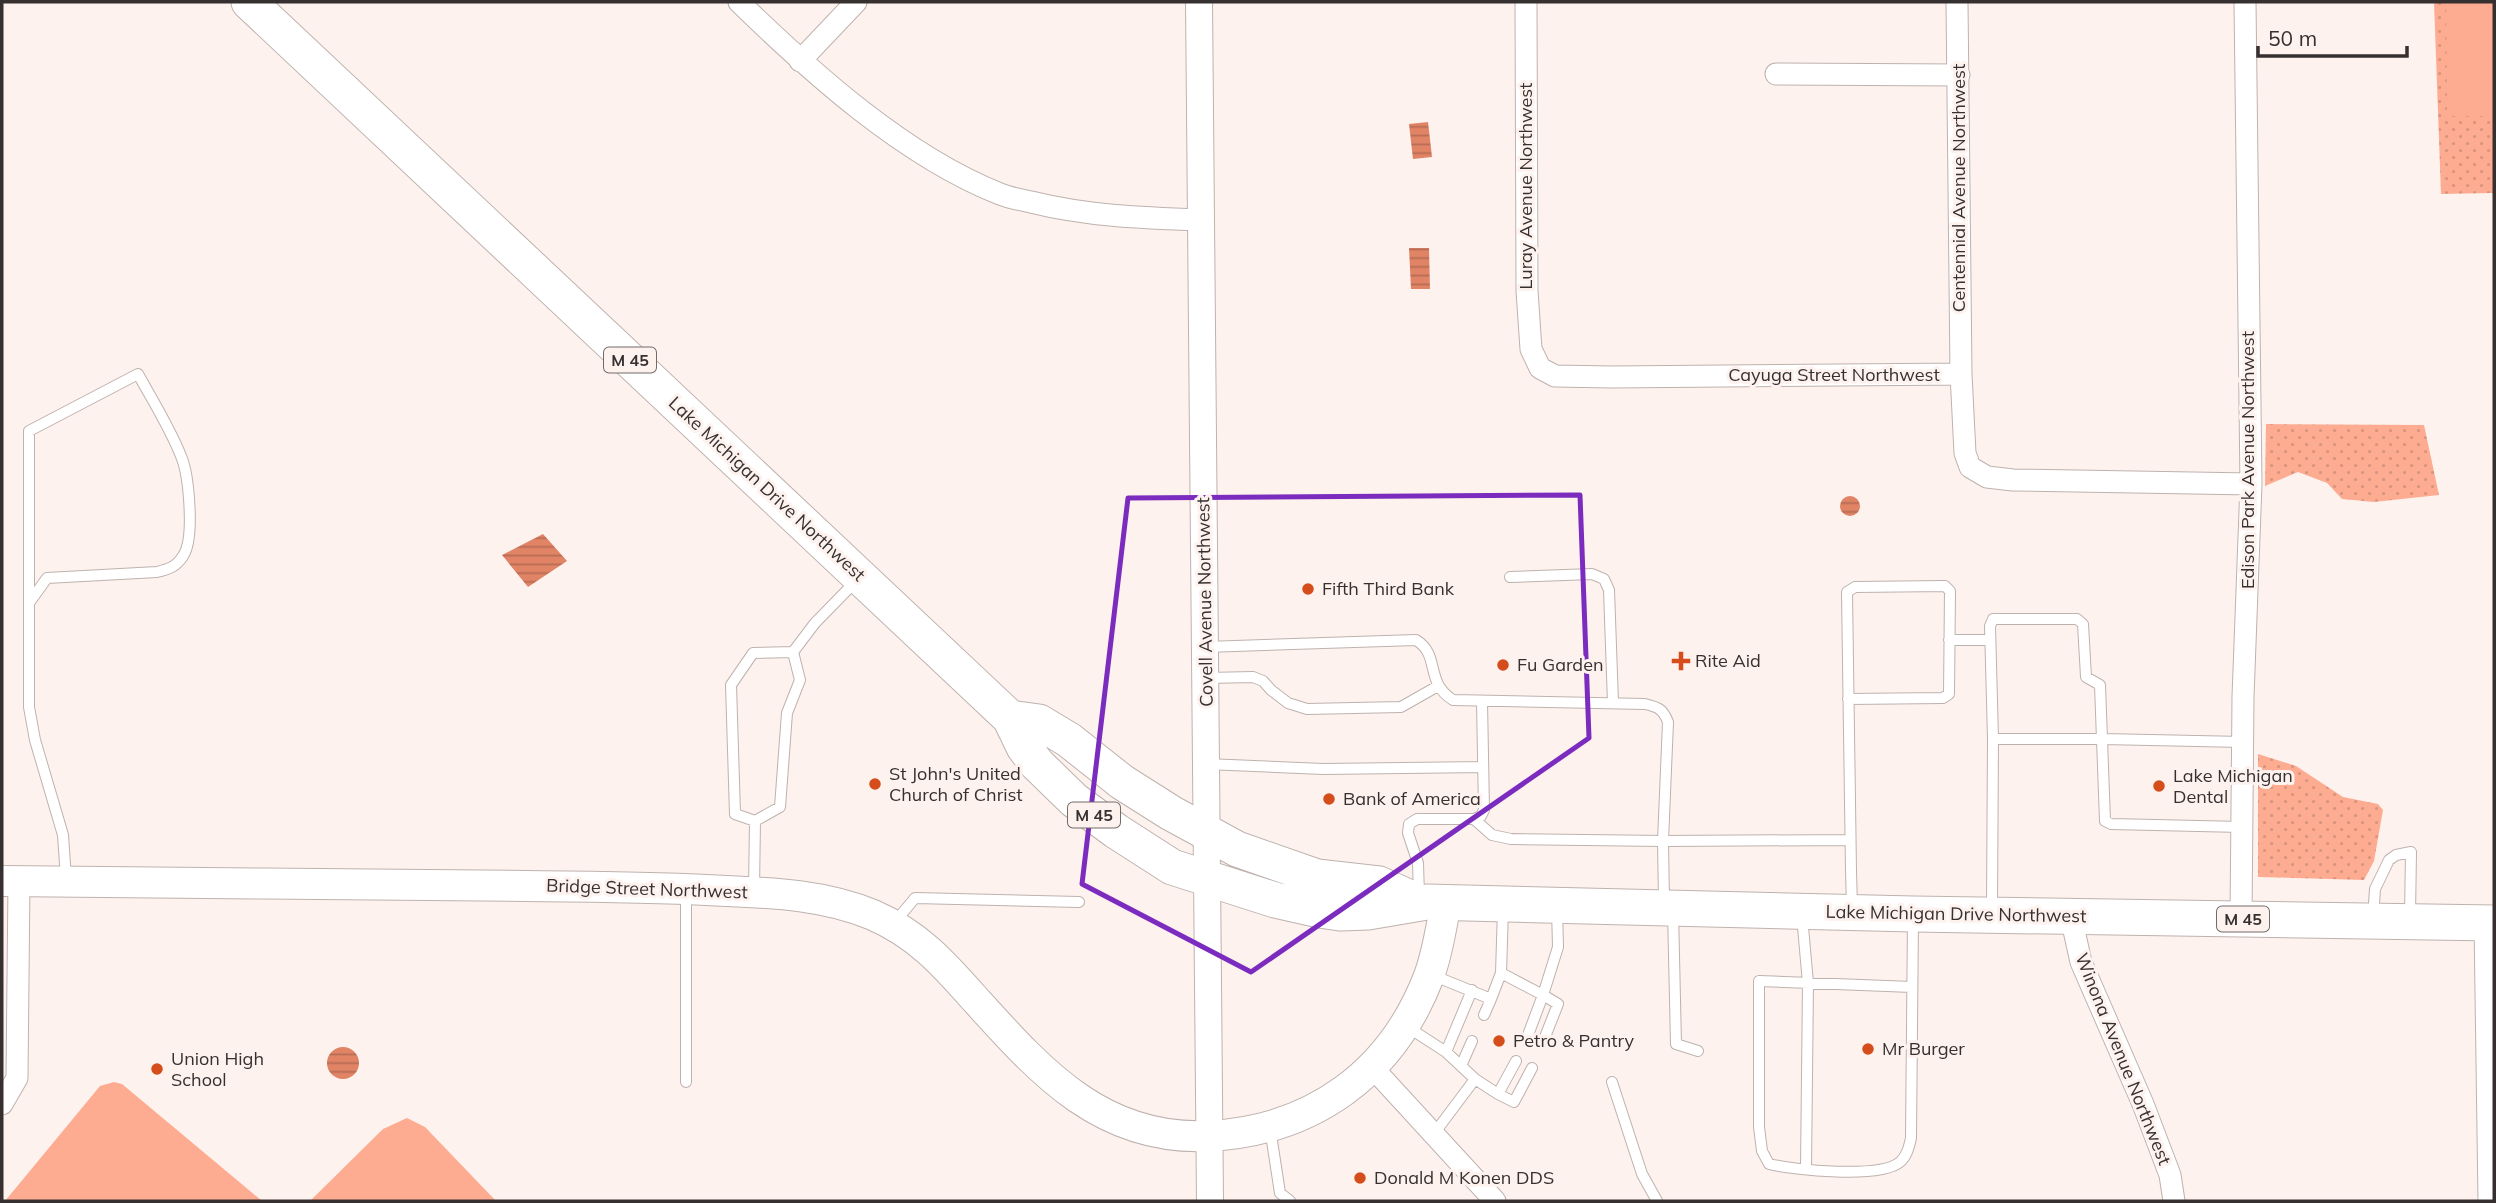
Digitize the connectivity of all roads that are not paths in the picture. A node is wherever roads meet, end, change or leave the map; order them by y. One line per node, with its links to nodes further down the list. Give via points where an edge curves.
1 (249, 2): 15 (highway, Lake Michigan Drive Northwest / M 45)
2 (739, 2): 8 (street)
3 (856, 2): 8 (street)
4 (1199, 2): 11 (street, Covell Avenue Northwest)
5 (1525, 2): 12 (street, Luray Avenue Northwest, via 1527,291 1531,349)
6 (1957, 2): 10 (street, Centennial Avenue Northwest)
7 (2245, 2): 14 (street, Edison Park Avenue Northwest)
8 (800, 61): 11 (street, via 888,130 954,172 1002,195 1119,217)
9 (1776, 74): 10 (street)
10 (1959, 75): 13 (street, Centennial Avenue Northwest)
11 (1201, 220): 20 (street, Covell Avenue Northwest)
12 (1540, 368): 13 (street, Cayuga Street Northwest, via 1555,376 1612,377)
13 (1961, 374): 14 (street, Cayuga Street Northwest, via 1965,453 1970,467 1987,477)
14 (2251, 484): 30 (street, Edison Park Avenue Northwest)
15 (860, 576): 21 (lane); 27 (highway, Lake Michigan Drive Northwest / M 45)
16 (1510, 577): 26 (lane, via 1592,574 1604,579 1609,590)
17 (29, 603): 17 (lane, via 29,431 138,374 181,456 189,483 186,553 174,567 157,572 47,578); 41 (lane, via 29,707 63,835)
18 (1949, 640): 19 (lane); 24 (lane, via 1949,694 1944,698); 24 (lane, via 1950,591 1945,586 1855,587 1847,592)
19 (1990, 640): 28 (lane); 29 (lane, via 1993,619 2077,619 2082,624 2086,677 2101,685)
20 (1205, 647): 22 (street, Covell Avenue Northwest); 23 (lane, via 1416,640 1429,651)
21 (793, 652): 34 (lane, via 800,680 787,713 780,807); 34 (lane, via 753,653 731,685 735,814)
22 (1207, 678): 23 (lane, via 1254,677 1288,703 1307,709 1401,707); 31 (street, Covell Avenue Northwest)
23 (1438, 686): 25 (lane, via 1453,700)
24 (1848, 699): 37 (lane)
25 (1482, 701): 26 (lane); 32 (lane)
26 (1613, 703): 38 (lane, via 1658,707 1668,722)
27 (1010, 718): 36 (highway, Lake Michigan Drive Northwest / M 45, via 1039,722 1122,782); 39 (highway, Lake Michigan Drive Northwest / M 45, via 1037,764 1074,800 1164,862)
28 (1993, 739): 29 (lane); 52 (lane)
29 (2103, 739): 30 (lane); 35 (lane, via 2105,821)
30 (2243, 742): 35 (street, Edison Park Avenue Northwest)
31 (1206, 764): 32 (lane, via 1323,769); 36 (street, Covell Avenue Northwest)
32 (1483, 767): 33 (lane, via 1484,810)
33 (1474, 820): 38 (lane, via 1492,835 1511,839); 45 (lane, via 1416,819 1409,824 1408,833)
34 (755, 821): 43 (lane)
35 (2242, 827): 54 (street, Edison Park Avenue Northwest)
36 (1208, 833): 39 (street, Covell Avenue Northwest); 45 (highway, Lake Michigan Drive Northwest / M 45, via 1297,871 1380,884)
37 (1850, 840): 38 (lane); 50 (lane)
38 (1663, 841): 48 (lane)
39 (1207, 879): 45 (highway, Lake Michigan Drive Northwest / M 45, via 1293,905 1340,913); 84 (street, Covell Avenue Northwest)
40 (10, 881): 41 (main road, Bridge Street Northwest); 81 (street, via 17,1078)
41 (67, 882): 42 (main road, Bridge Street Northwest)
42 (686, 888): 43 (main road, Bridge Street Northwest); 78 (lane)
43 (754, 892): 58 (main road, Bridge Street Northwest, via 852,906)
44 (1079, 902): 58 (lane, via 915,898)
45 (1432, 902): 46 (highway, Lake Michigan Drive Northwest / M 45); 60 (main road, Bridge Street Northwest)
46 (1503, 904): 47 (highway, Lake Michigan Drive Northwest / M 45); 59 (lane)
47 (1557, 905): 48 (highway, Lake Michigan Drive Northwest / M 45); 64 (lane, via 1558,947)
48 (1668, 908): 49 (highway, Lake Michigan Drive Northwest / M 45); 71 (lane, via 1676,1044)
49 (1802, 912): 50 (highway, Lake Michigan Drive Northwest / M 45); 61 (lane)
50 (1852, 913): 51 (highway, Lake Michigan Drive Northwest / M 45)
51 (1913, 914): 52 (highway, Lake Michigan Drive Northwest / M 45); 62 (lane)
52 (1992, 915): 53 (highway, Lake Michigan Drive Northwest / M 45)
53 (2071, 917): 54 (highway, Lake Michigan Drive Northwest / M 45); 90 (street, Winona Avenue Northwest, via 2081,962 2143,1104)
54 (2241, 919): 55 (highway, Lake Michigan Drive Northwest / M 45)
55 (2373, 921): 56 (highway, Lake Michigan Drive Northwest / M 45); 56 (lane, via 2375,889 2389,860 2411,852)
56 (2410, 922): 57 (highway, Lake Michigan Drive Northwest / M 45)
57 (2489, 923): 91 (street)
58 (892, 925): 84 (main road, Bridge Street Northwest, via 932,951 1010,1038 1081,1102 1147,1132)
59 (1501, 973): 64 (lane); 65 (lane)
60 (1430, 974): 63 (lane); 67 (main road, Bridge Street Northwest)
61 (1808, 983): 62 (lane); 85 (lane); 85 (lane, via 1759,981 1758,1045 1762,1151 1769,1164)
62 (1912, 987): 85 (lane, via 1911,1138 1906,1155 1899,1164 1872,1171)
63 (1472, 990): 65 (lane); 72 (lane)
64 (1542, 995): 68 (lane); 70 (lane, via 1558,1004)
65 (1491, 999): 66 (lane)
66 (1484, 1015)
67 (1406, 1026): 72 (lane); 75 (main road, Bridge Street Northwest)
68 (1528, 1035)
69 (1472, 1041): 74 (lane)
70 (1544, 1042)
71 (1698, 1051)
72 (1446, 1052): 74 (lane)
73 (1516, 1061): 80 (lane)
74 (1461, 1066): 77 (lane)
75 (1372, 1067): 82 (main road, Bridge Street Northwest, via 1344,1093 1311,1112); 83 (street)
76 (1532, 1068): 80 (lane, via 1514,1102)
77 (1475, 1079): 80 (lane); 83 (lane)
78 (686, 1082)
79 (1612, 1082): 89 (lane, via 1642,1174)
80 (1498, 1094)
81 (2, 1104)
82 (1270, 1125): 84 (main road, Bridge Street Northwest); 87 (lane, via 1280,1193)
83 (1433, 1135): 88 (street)
84 (1209, 1136): 86 (street, Covell Avenue Northwest)
85 (1806, 1168)
86 (1210, 1201)
87 (1290, 1201)
88 (1495, 1201)
89 (1657, 1201)
90 (2174, 1201)
91 (2488, 1201)

